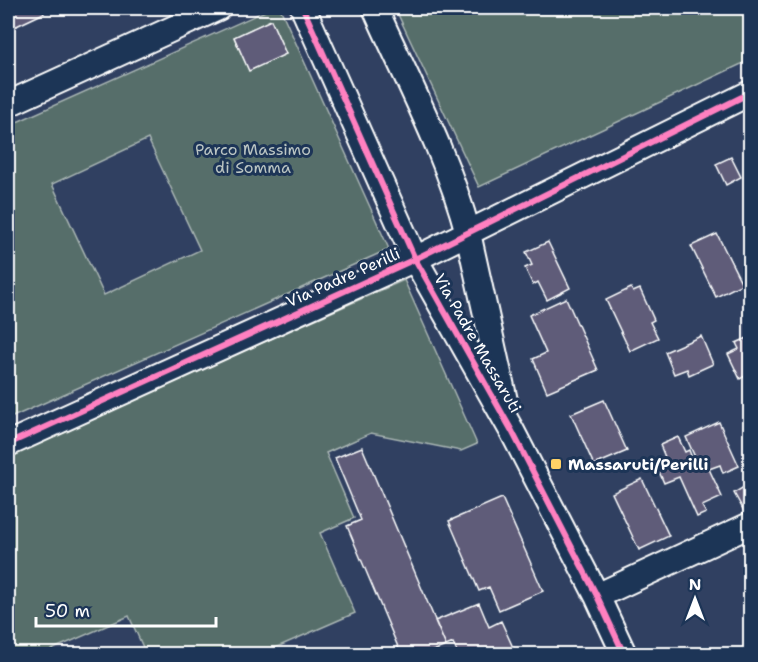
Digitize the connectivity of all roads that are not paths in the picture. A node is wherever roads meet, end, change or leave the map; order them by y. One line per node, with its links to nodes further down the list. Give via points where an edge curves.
1 (218, 8): 5 (street)
2 (303, 8): 7 (street, Via Padre Massaruti)
3 (375, 8): 6 (street, Via Padre Massaruti, via 443,160)
4 (750, 93): 6 (street, Via Padre Perilli)
5 (8, 104)
6 (468, 233): 7 (street, Via Padre Perilli); 8 (street, Via Padre Massaruti)
7 (415, 259): 8 (street, Via Padre Massaruti); 9 (street, Via Padre Perilli)
8 (512, 431): 11 (street, Via Padre Massaruti)
9 (8, 444)
10 (750, 525): 11 (street)
11 (597, 596): 12 (street, Via Padre Massaruti)
12 (624, 654)

